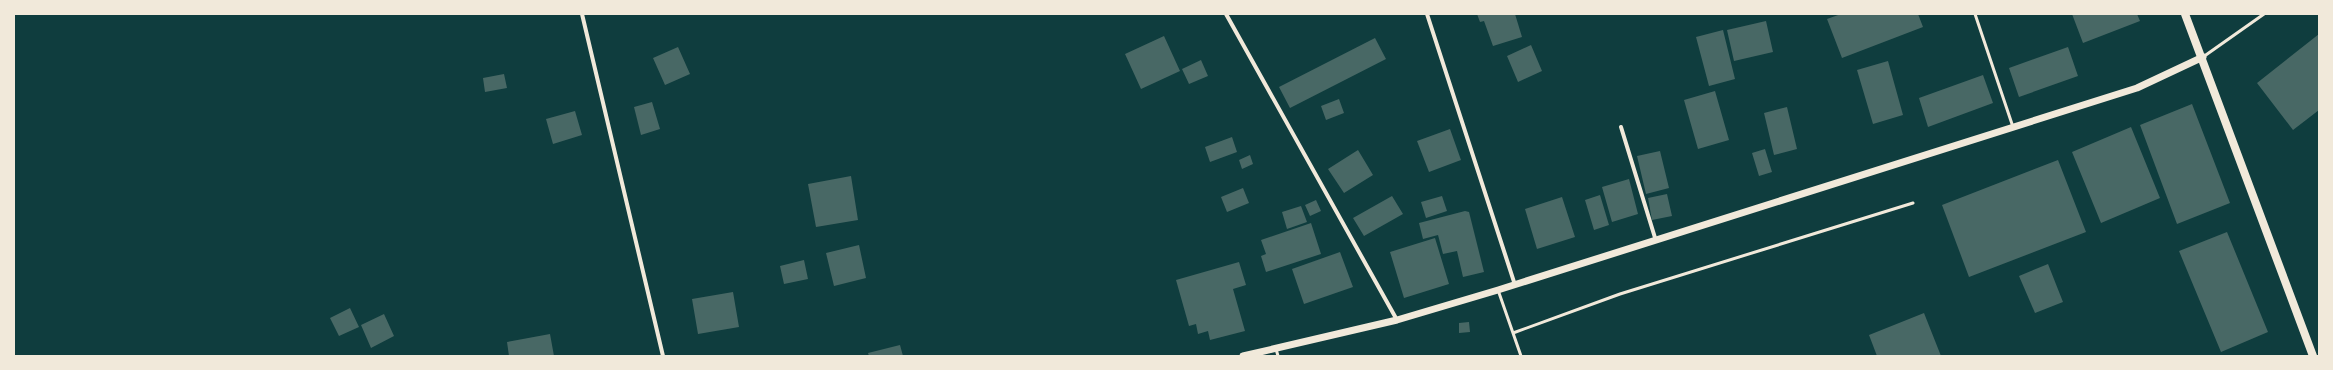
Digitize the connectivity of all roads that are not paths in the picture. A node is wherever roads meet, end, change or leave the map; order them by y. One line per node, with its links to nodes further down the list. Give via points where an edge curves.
1 (582, 14): 17 (street)
2 (1226, 14): 14 (street)
3 (1427, 14): 12 (street)
4 (1975, 14): 9 (lane)
5 (2185, 14): 7 (main road)
6 (2264, 14): 7 (lane)
7 (2203, 57): 9 (street, via 2137,88); 20 (main road)
8 (1621, 127): 11 (street)
9 (2013, 128): 11 (street)
10 (1913, 203): 15 (lane, via 1620,294)
11 (1656, 241): 12 (street)
12 (1515, 285): 13 (street)
13 (1498, 290): 14 (street); 15 (lane)
14 (1397, 320): 16 (street)
15 (1513, 333): 19 (lane)
16 (1277, 352): 18 (street)
17 (663, 356)
18 (1243, 356)
19 (1521, 356)
20 (2313, 356)

